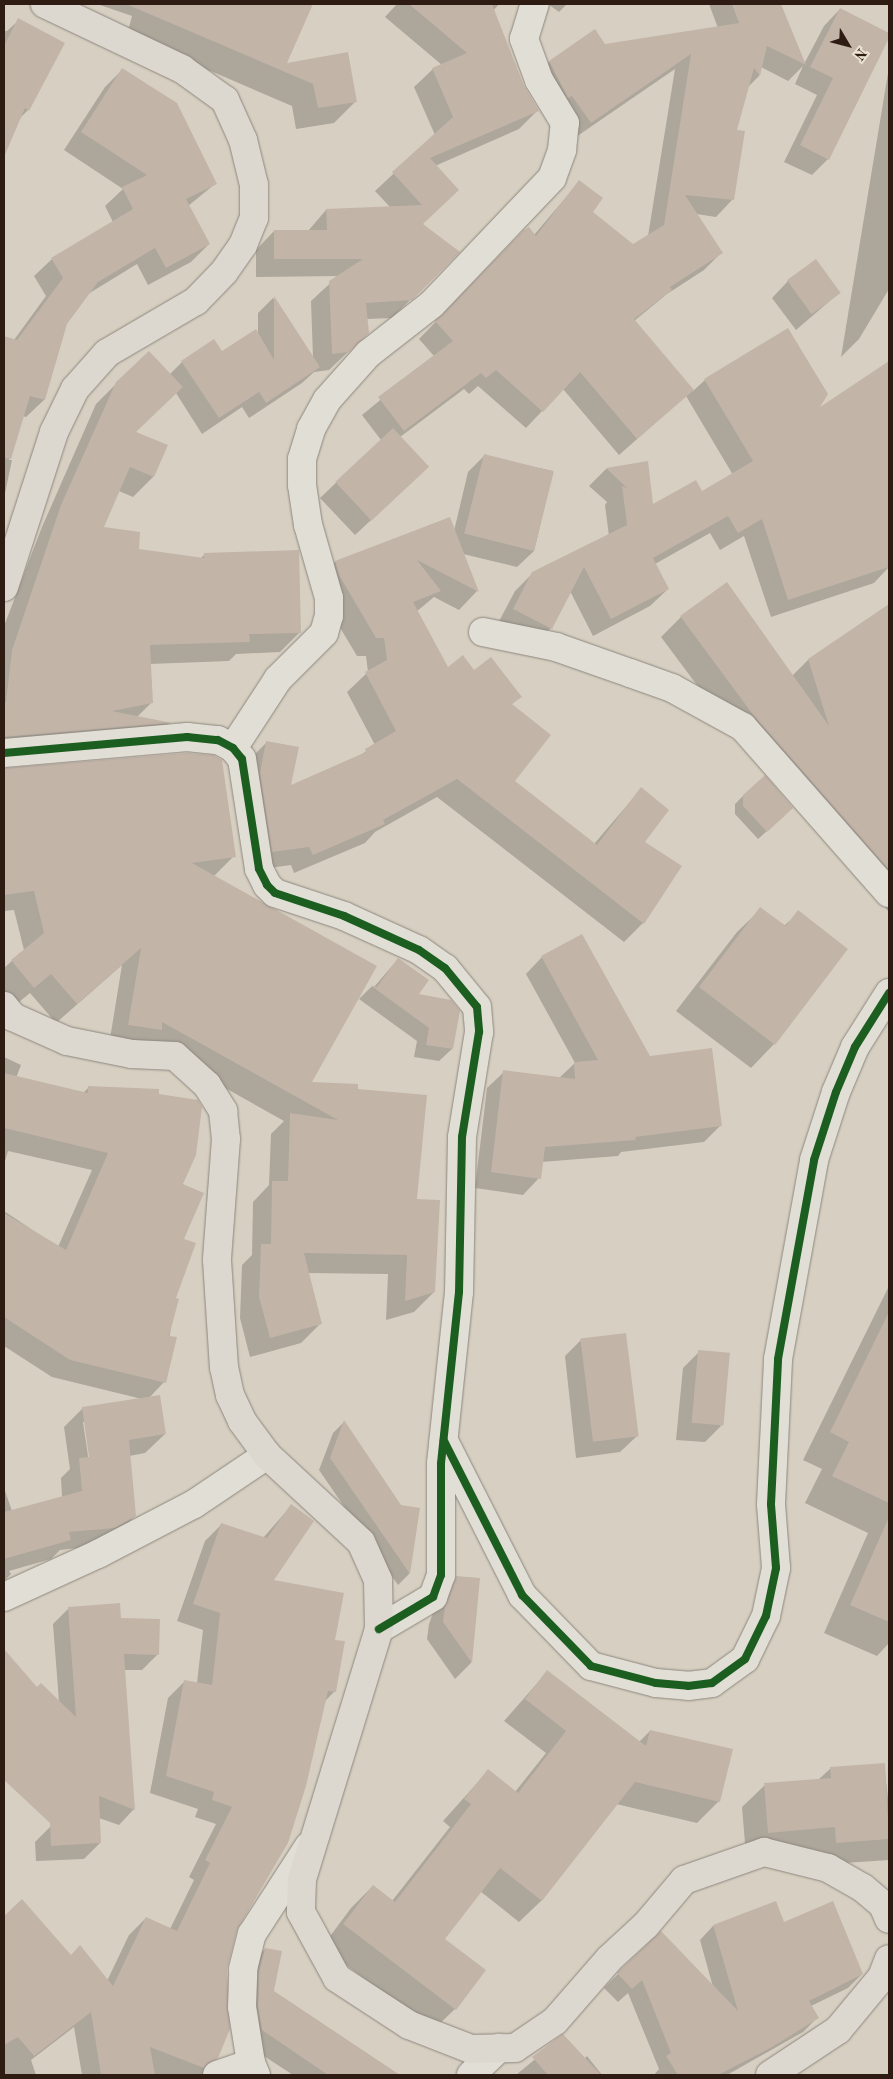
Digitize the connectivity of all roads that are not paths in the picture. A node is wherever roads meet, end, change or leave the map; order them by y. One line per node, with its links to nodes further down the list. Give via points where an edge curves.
1 (45, 4): 3 (main road, via 182,69 225,100 243,140 254,185 254,218 243,244 196,301 106,353 75,390 54,432)
2 (535, 4): 5 (street, via 524,39 539,80 565,123 562,150 552,178 432,304 368,354 327,400 311,429 302,459 302,485 308,526 329,598 329,616 324,633 278,679)
3 (4, 587)
4 (483, 632): 7 (street, via 556,647 663,685 743,727)
5 (233, 748): 6 (street, via 218,740 187,736); 10 (street, via 242,759 259,869 267,885 275,893 344,916 419,950 445,968 477,1007 479,1032 462,1137 459,1292)
6 (4, 753)
7 (889, 893)
8 (889, 993): 10 (street, via 855,1047 836,1092 814,1160 778,1359 771,1504 776,1568 766,1616 745,1659 712,1683 688,1686 656,1683 591,1666 522,1595)
9 (4, 1006): 11 (main road, via 13,1017 67,1042 132,1054 175,1056 206,1085 223,1112 226,1139 218,1260 224,1367 230,1395 238,1412)
10 (444, 1440): 13 (street, via 439,1586 433,1597)
11 (267, 1455): 12 (street, via 194,1504 98,1554); 13 (main road, via 360,1542 378,1580)
12 (4, 1597)
13 (379, 1629): 14 (main road)
14 (313, 1841): 17 (main road, via 302,1880 301,1912 336,1978 409,2025 472,2049); 18 (street, via 252,1934 243,1969 242,2007)
15 (889, 1919): 17 (main road, via 883,1905 864,1888 828,1868 764,1852 684,1880 555,2021 515,2048)
16 (889, 1960): 21 (main road, via 882,1977 838,2030)
17 (499, 2048): 20 (street)
18 (253, 2069): 19 (street)
19 (217, 2075)
20 (471, 2075)
21 (770, 2075)

